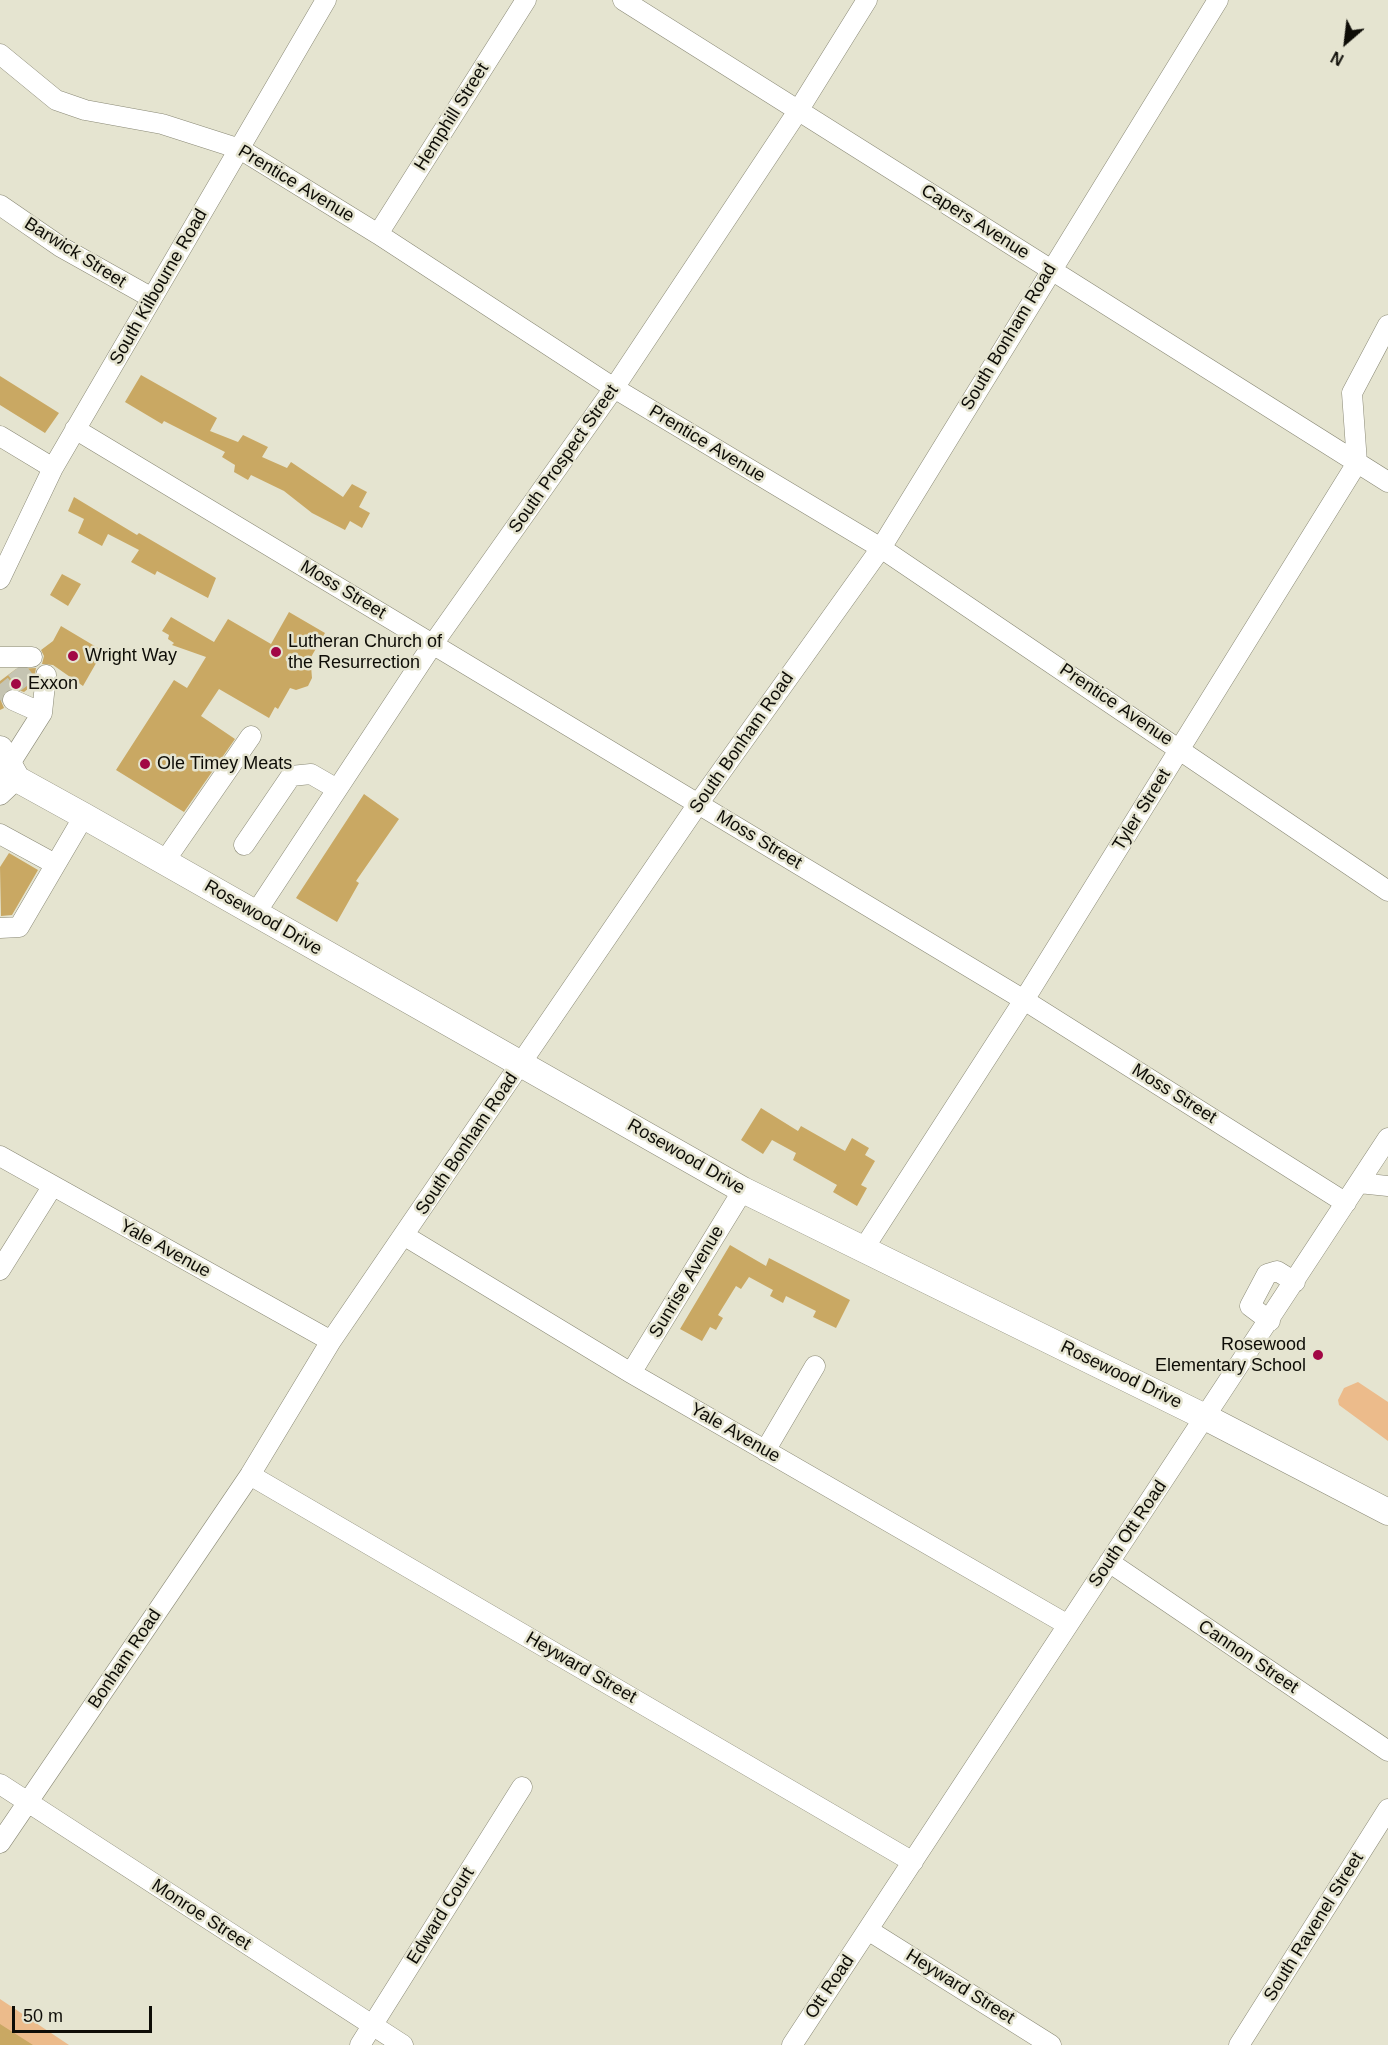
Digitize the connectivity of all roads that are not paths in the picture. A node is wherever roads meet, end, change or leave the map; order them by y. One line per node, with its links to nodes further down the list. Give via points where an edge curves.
1 (326, 0): 8 (street, South Kilbourne Road)
2 (526, 0): 10 (street, Hemphill Street)
3 (622, 0): 7 (street, Capers Avenue)
4 (867, 0): 7 (street, South Prospect Street)
5 (1218, 0): 11 (street, South Bonham Road)
6 (0, 54): 8 (street, Prentice Avenue, via 56,100 94,112 162,124)
7 (798, 111): 11 (street, Capers Avenue); 14 (street, South Prospect Street)
8 (240, 149): 10 (street, Prentice Avenue); 12 (street, South Kilbourne Road)
9 (0, 205): 12 (street, Barwick Street, via 61,247)
10 (378, 234): 14 (street, Prentice Avenue)
11 (1050, 269): 17 (street, Capers Avenue); 21 (street, South Bonham Road)
12 (152, 298): 15 (street, South Kilbourne Road)
13 (1388, 325): 17 (street, via 1352,393)
14 (614, 388): 21 (street, Prentice Avenue); 23 (street, South Prospect Street)
15 (75, 429): 18 (street, South Kilbourne Road); 23 (street, Moss Street)
16 (0, 436): 18 (street)
17 (1357, 463): 19 (street, Capers Avenue); 31 (street, Tyler Street)
18 (53, 468): 20 (street, South Kilbourne Road)
19 (1388, 482)
20 (7, 542): 22 (street, South Kilbourne Road)
21 (881, 548): 31 (street, Prentice Avenue); 34 (street, South Bonham Road)
22 (0, 579)
23 (433, 644): 33 (street, South Prospect Street); 34 (street, Moss Street)
24 (0, 658): 25 (street)
25 (24, 663)
26 (46, 675): 29 (street)
27 (30, 687): 29 (street)
28 (8, 704): 29 (street)
29 (42, 713): 32 (street)
30 (251, 736): 38 (street)
31 (1180, 748): 40 (street, Prentice Avenue); 43 (street, Tyler Street)
32 (5, 773): 35 (main road, Rosewood Drive)
33 (337, 789): 37 (street, via 311,774 291,776); 41 (street, South Prospect Street)
34 (698, 804): 43 (street, Moss Street); 44 (street, South Bonham Road)
35 (84, 816): 38 (main road, Rosewood Drive); 39 (street)
36 (0, 834): 39 (street)
37 (244, 845)
38 (164, 862): 41 (main road, Rosewood Drive)
39 (55, 864): 42 (street, via 19,927)
40 (1388, 891)
41 (255, 914): 44 (main road, Rosewood Drive)
42 (0, 928)
43 (1024, 1000): 51 (street, Moss Street); 53 (street, Tyler Street)
44 (521, 1063): 50 (main road, Rosewood Drive); 52 (street, South Bonham Road)
45 (1388, 1138): 47 (street, South Ott Road)
46 (0, 1156): 49 (street, Yale Avenue)
47 (1359, 1182): 48 (street); 51 (street, South Ott Road)
48 (1388, 1186)
49 (52, 1187): 54 (street); 57 (street, Yale Avenue)
50 (743, 1190): 53 (main road, Rosewood Drive); 59 (street, Sunrise Avenue)
51 (1346, 1203): 55 (street, South Ott Road)
52 (405, 1236): 57 (street, South Bonham Road); 59 (street, Yale Avenue)
53 (864, 1248): 60 (main road, Rosewood Drive)
54 (0, 1270)
55 (1295, 1282): 56 (street, South Ott Road); 56 (street, via 1277,1271 1267,1274 1250,1306)
56 (1270, 1321): 60 (street, South Ott Road)
57 (331, 1341): 62 (street, South Bonham Road)
58 (815, 1366): 61 (street)
59 (631, 1373): 61 (street, Yale Avenue)
60 (1206, 1418): 63 (main road, Rosewood Drive); 65 (street, South Ott Road)
61 (765, 1450): 66 (street, Yale Avenue)
62 (250, 1475): 70 (street, Bonham Road); 73 (street, Heyward Street)
63 (1380, 1508): 64 (main road, Rosewood Drive)
64 (1388, 1526)
65 (1109, 1562): 66 (street, South Ott Road); 67 (street, Cannon Street)
66 (1068, 1625): 73 (street, South Ott Road)
67 (1388, 1751)
68 (0, 1784): 70 (street, Monroe Street)
69 (522, 1787): 75 (street, Edward Court)
70 (27, 1802): 72 (street, Bonham Road); 75 (street, Monroe Street)
71 (1388, 1809): 80 (street, South Ravenel Street)
72 (0, 1842)
73 (913, 1862): 74 (street, South Ott Road)
74 (868, 1930): 78 (street, Ott Road); 79 (street, Heyward Street)
75 (372, 2026): 76 (street, Edward Court); 77 (street, Monroe Street)
76 (360, 2045)
77 (403, 2045)
78 (792, 2045)
79 (1051, 2045)
80 (1239, 2045)

